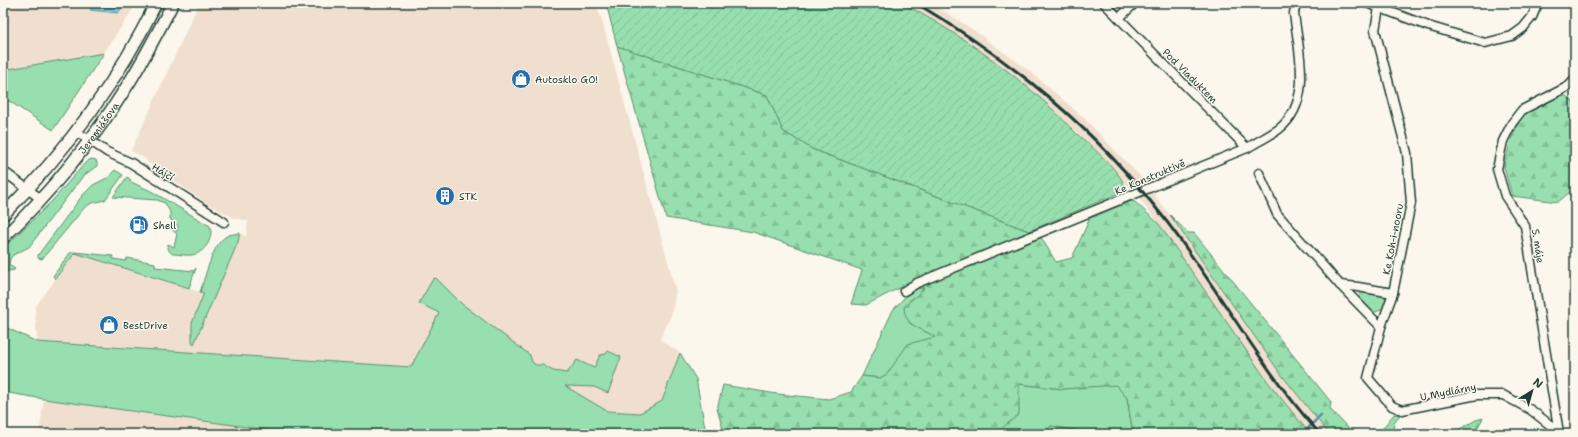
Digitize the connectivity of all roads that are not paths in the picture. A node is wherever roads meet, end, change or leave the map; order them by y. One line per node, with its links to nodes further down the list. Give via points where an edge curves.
1 (156, 3): 11 (main road, Jeremiášova, via 112,82)
2 (173, 3): 12 (main road, Jeremiášova, via 130,83)
3 (1104, 3): 9 (street, Pod Viaduktem)
4 (1135, 3): 9 (street)
5 (1296, 3): 13 (street, Ke Konstruktivě, via 1294,13 1302,80 1296,106 1279,128)
6 (1367, 3): 8 (street)
7 (1538, 3): 8 (street, via 1532,17 1523,28 1512,36 1485,42)
8 (1379, 8): 23 (street, Ke Koh-i-nooru, via 1375,30 1407,153 1411,203)
9 (1119, 18): 13 (street, Pod Viaduktem)
10 (1575, 79): 26 (street, 5. máje, via 1569,86 1522,110 1503,141 1497,169 1505,196 1525,226)
11 (77, 132): 12 (street, Hájčí); 16 (main road, Jeremiášova)
12 (90, 141): 17 (main road, Jeremiášova); 19 (street, Hájčí)
13 (1247, 148): 22 (street, Ke Konstruktivě)
14 (3, 171): 16 (street)
15 (1259, 173): 21 (street, via 1277,214)
16 (29, 189): 17 (street); 18 (main road, Jeremiášova)
17 (41, 199): 20 (main road, Jeremiášova)
18 (3, 215)
19 (224, 222)
20 (3, 238)
21 (1340, 286): 23 (street); 24 (street)
22 (904, 291)
23 (1393, 292): 24 (street, Ke Koh-i-nooru)
24 (1381, 327): 25 (street, Ke Koh-i-nooru, via 1368,378 1392,406)
25 (1402, 410): 26 (street, U Mydlárny, via 1477,395 1503,395 1530,410)
26 (1559, 433)

